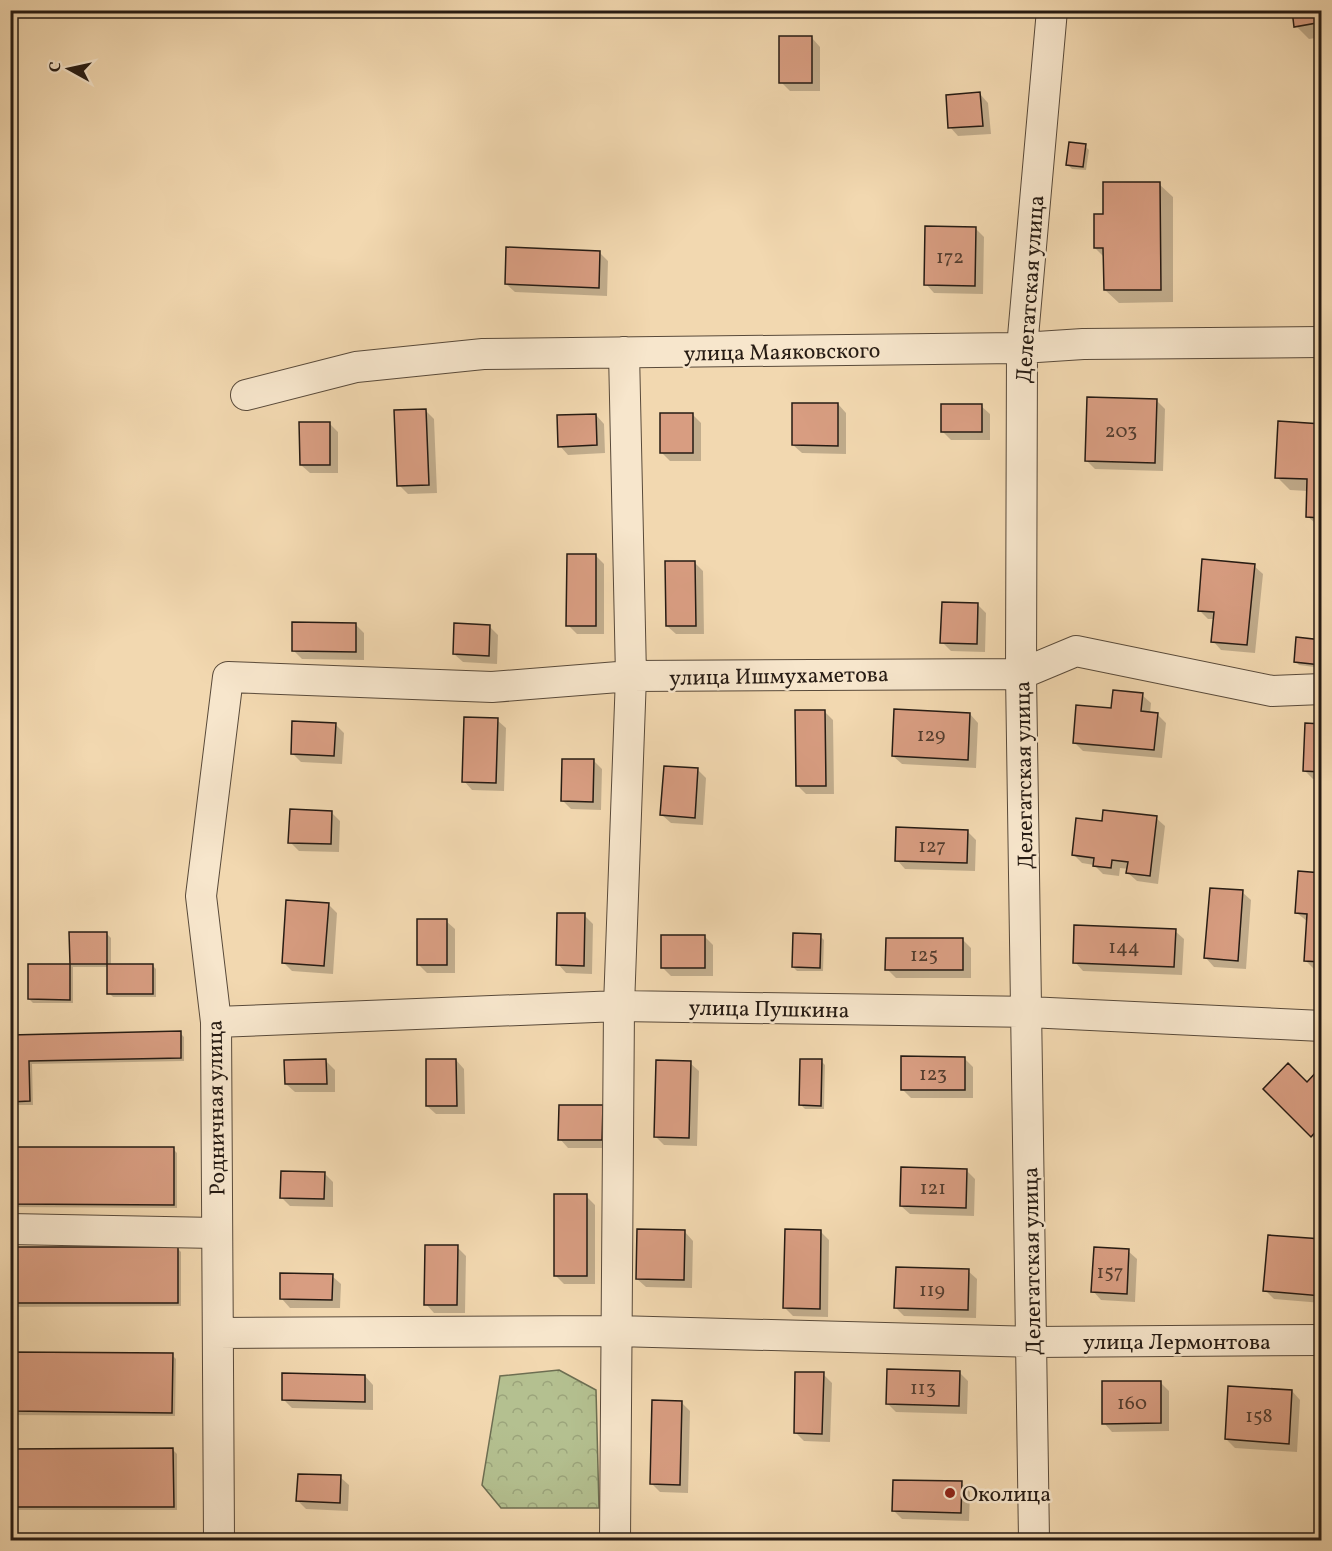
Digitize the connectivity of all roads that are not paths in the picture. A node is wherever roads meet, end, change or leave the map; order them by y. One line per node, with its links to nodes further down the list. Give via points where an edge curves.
1 (1052, 10): 3 (street, Делегатская улица)
2 (1322, 342): 3 (street, улица Маяковского)
3 (1022, 348): 4 (street, улица Маяковского); 6 (street, Делегатская улица)
4 (624, 352): 5 (street, улица Маяковского, via 483,354 356,367); 7 (street)
5 (246, 395)
6 (1021, 674): 7 (street, улица Ишмухаметова); 9 (street, улица Ишмухаметова, via 1076,651 1272,691); 11 (street, Делегатская улица)
7 (631, 676): 8 (street, улица Ишмухаметова, via 492,687); 10 (street)
8 (228, 677): 12 (street, Родничная улица, via 201,896)
9 (1322, 689)
10 (618, 1006): 11 (street, улица Пушкина); 12 (street, улица Пушкина); 16 (street)
11 (1028, 1012): 13 (street, улица Пушкина); 19 (street, Делегатская улица)
12 (216, 1022): 15 (street, Родничная улица)
13 (1322, 1026)
14 (10, 1228): 15 (street)
15 (216, 1233): 17 (street, Родничная улица)
16 (616, 1331): 17 (street, улица Лермонтова); 19 (street, улица Лермонтова); 21 (street)
17 (218, 1333): 20 (street, Родничная улица)
18 (1322, 1340): 19 (street, улица Лермонтова)
19 (1033, 1342): 22 (street, Делегатская улица)
20 (219, 1540)
21 (615, 1540)
22 (1034, 1540)

